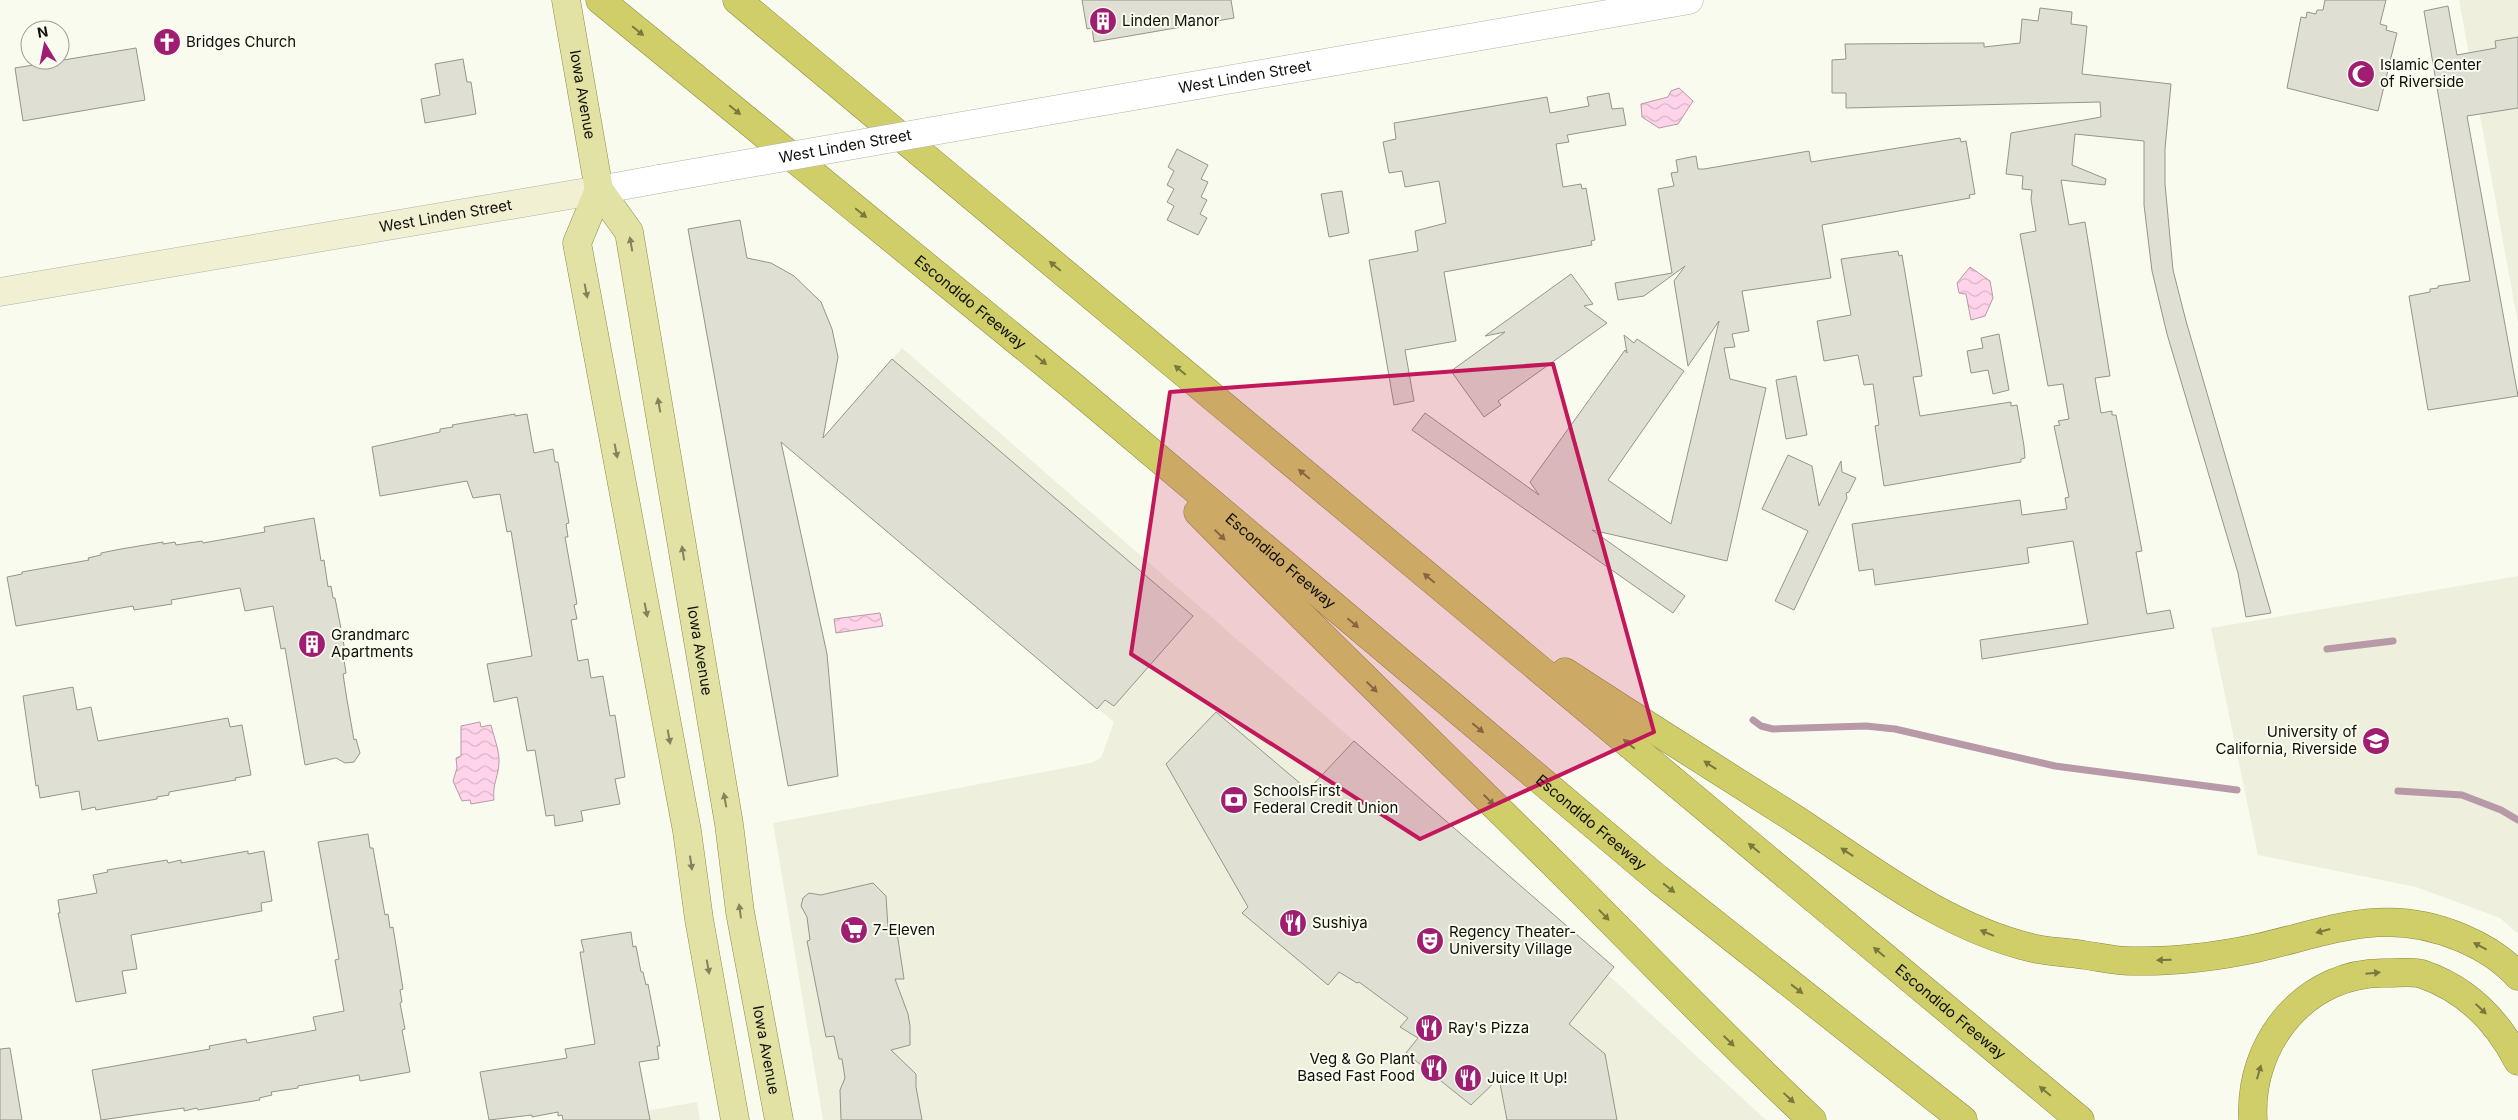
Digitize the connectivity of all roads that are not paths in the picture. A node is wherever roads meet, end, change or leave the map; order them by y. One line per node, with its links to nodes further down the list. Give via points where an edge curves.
1 (566, 0): 5 (main road, Iowa Avenue)
2 (600, 0): 7 (highway, Escondido Freeway, one-way to 7)
3 (737, 0): 8 (highway, Escondido Freeway, one-way to 3)
4 (1689, 0): 5 (street, West Linden Street, bridge)
5 (599, 190): 6 (main road, West Linden Street); 11 (main road, one-way to 11, via 577,243 686,831); 12 (main road, Iowa Avenue, one-way to 5, via 740,912 729,824 629,232)
6 (0, 292)
7 (1075, 388): 13 (highway, one-way to 13, via 1328,644); 14 (highway, Escondido Freeway, one-way to 14, via 1658,879)
8 (1466, 610): 9 (highway, one-way to 8, via 2483,946 2443,929 2408,921 2341,926 2258,948 2179,960 2129,961 2033,948 1997,937 1908,895); 15 (highway, Escondido Freeway, one-way to 8)
9 (2518, 976)
10 (2518, 1061): 16 (highway, one-way to 10, via 2252,1097 2264,1051 2284,1020 2308,996 2340,980 2372,972 2420,973 2468,997 2491,1018)
11 (735, 1120)
12 (779, 1120)
13 (1812, 1120)
14 (1963, 1120)
15 (2080, 1120)
16 (2253, 1120)

